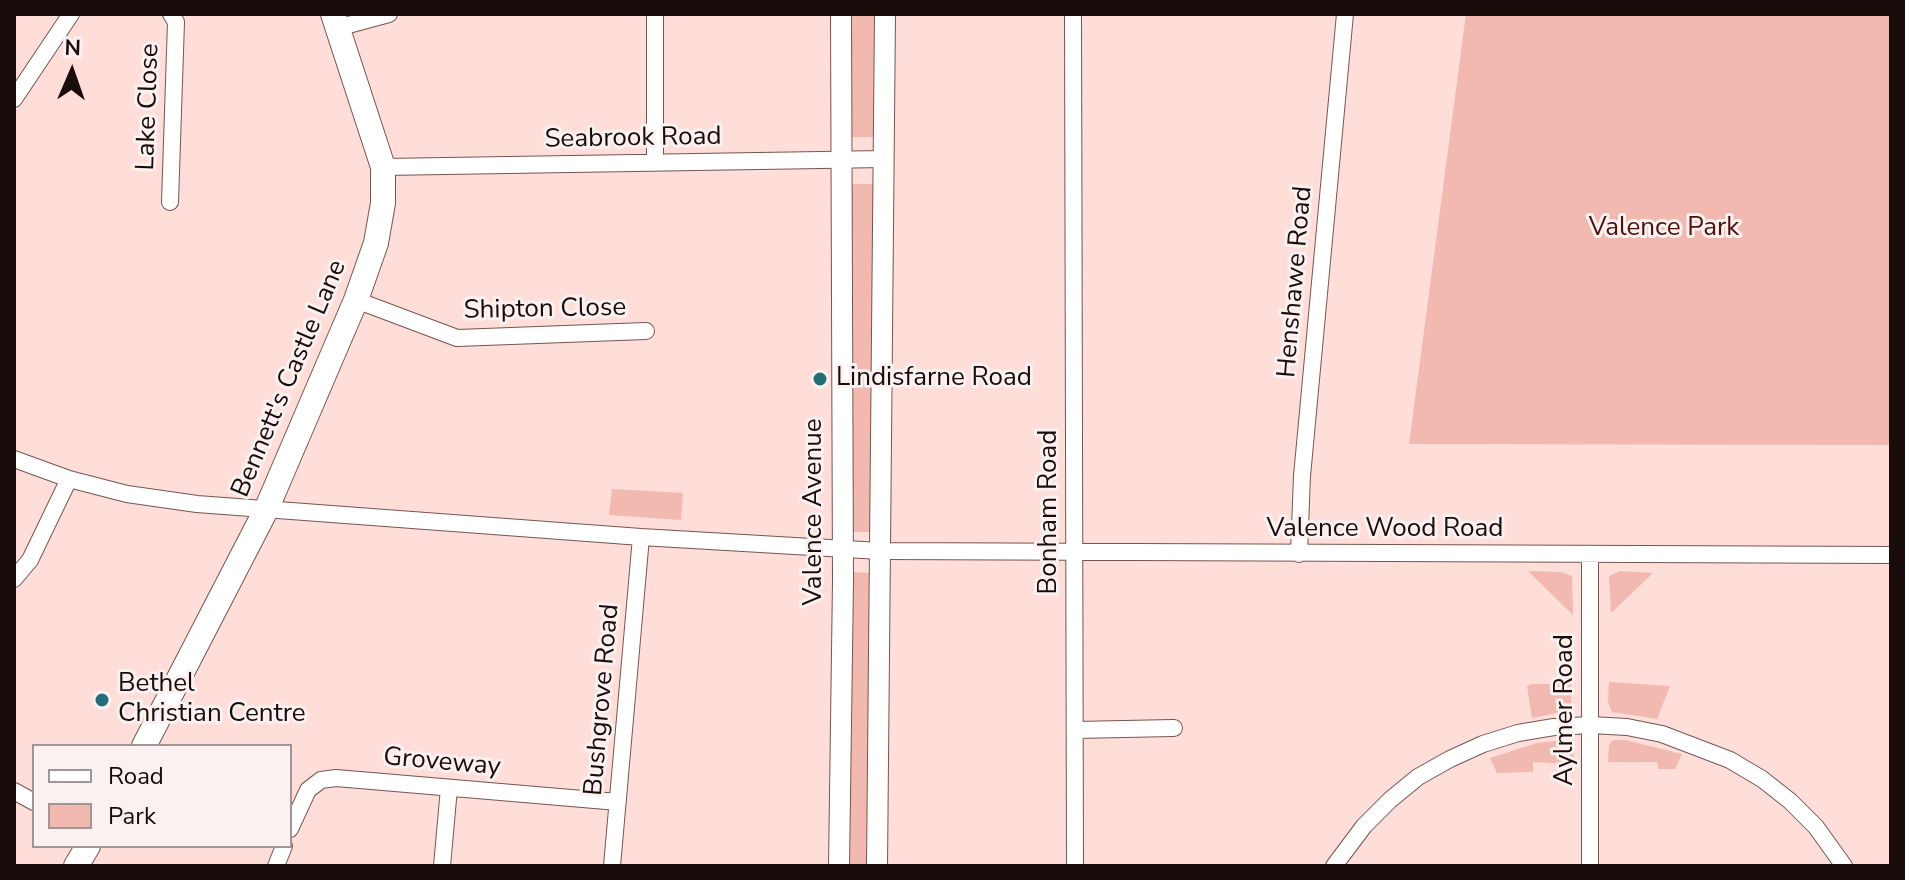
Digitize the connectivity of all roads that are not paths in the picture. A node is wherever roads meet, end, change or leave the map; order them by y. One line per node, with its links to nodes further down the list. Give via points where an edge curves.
1 (71, 14): 10 (street)
2 (171, 14): 15 (street, Lake Close, via 176,22)
3 (389, 14): 9 (street)
4 (655, 14): 13 (street)
5 (841, 14): 11 (street, Valence Avenue)
6 (885, 14): 12 (street)
7 (1073, 14): 24 (street, Bonham Road)
8 (1345, 14): 25 (street, Henshawe Road)
9 (335, 21): 14 (main road, Bennett's Castle Lane)
10 (14, 99)
11 (841, 159): 12 (street, Seabrook Road); 13 (street, Seabrook Road); 22 (street, Valence Avenue)
12 (884, 159): 23 (street)
13 (655, 163): 14 (street, Seabrook Road)
14 (383, 167): 16 (main road, Bennett's Castle Lane, via 376,243)
15 (170, 202)
16 (356, 300): 17 (street, Shipton Close, via 457,338); 20 (main road, Bennett's Castle Lane)
17 (646, 331)
18 (14, 459): 19 (street)
19 (69, 479): 20 (street, via 127,494); 28 (street, via 30,560)
20 (266, 510): 21 (street); 32 (main road, Bennett's Castle Lane)
21 (641, 537): 22 (street); 36 (street, Bushgrove Road)
22 (842, 548): 23 (street); 42 (street, Valence Avenue)
23 (880, 551): 24 (street, Valence Wood Road); 43 (street)
24 (1075, 553): 25 (street, Valence Wood Road); 31 (street, Bonham Road)
25 (1299, 554): 26 (street, Valence Wood Road)
26 (1590, 554): 27 (street, Valence Wood Road); 29 (street, Aylmer Road)
27 (1891, 555)
28 (14, 579)
29 (1590, 725): 45 (street, via 1518,733 1450,759 1390,800); 46 (street, Aylmer Road); 47 (street, via 1662,734 1730,760 1790,801)
30 (1174, 728): 31 (street)
31 (1075, 730): 44 (street, Bonham Road)
32 (145, 744)
33 (449, 788): 36 (street, Groveway); 37 (street, Groveway, via 321,780 308,790); 40 (street)
34 (14, 791): 35 (street)
35 (32, 801)
36 (618, 802): 41 (street, Bushgrove Road)
37 (292, 825)
38 (87, 848): 39 (main road)
39 (76, 866)
40 (442, 866)
41 (612, 866)
42 (839, 866)
43 (877, 866)
44 (1075, 866)
45 (1334, 866)
46 (1590, 866)
47 (1844, 866)

